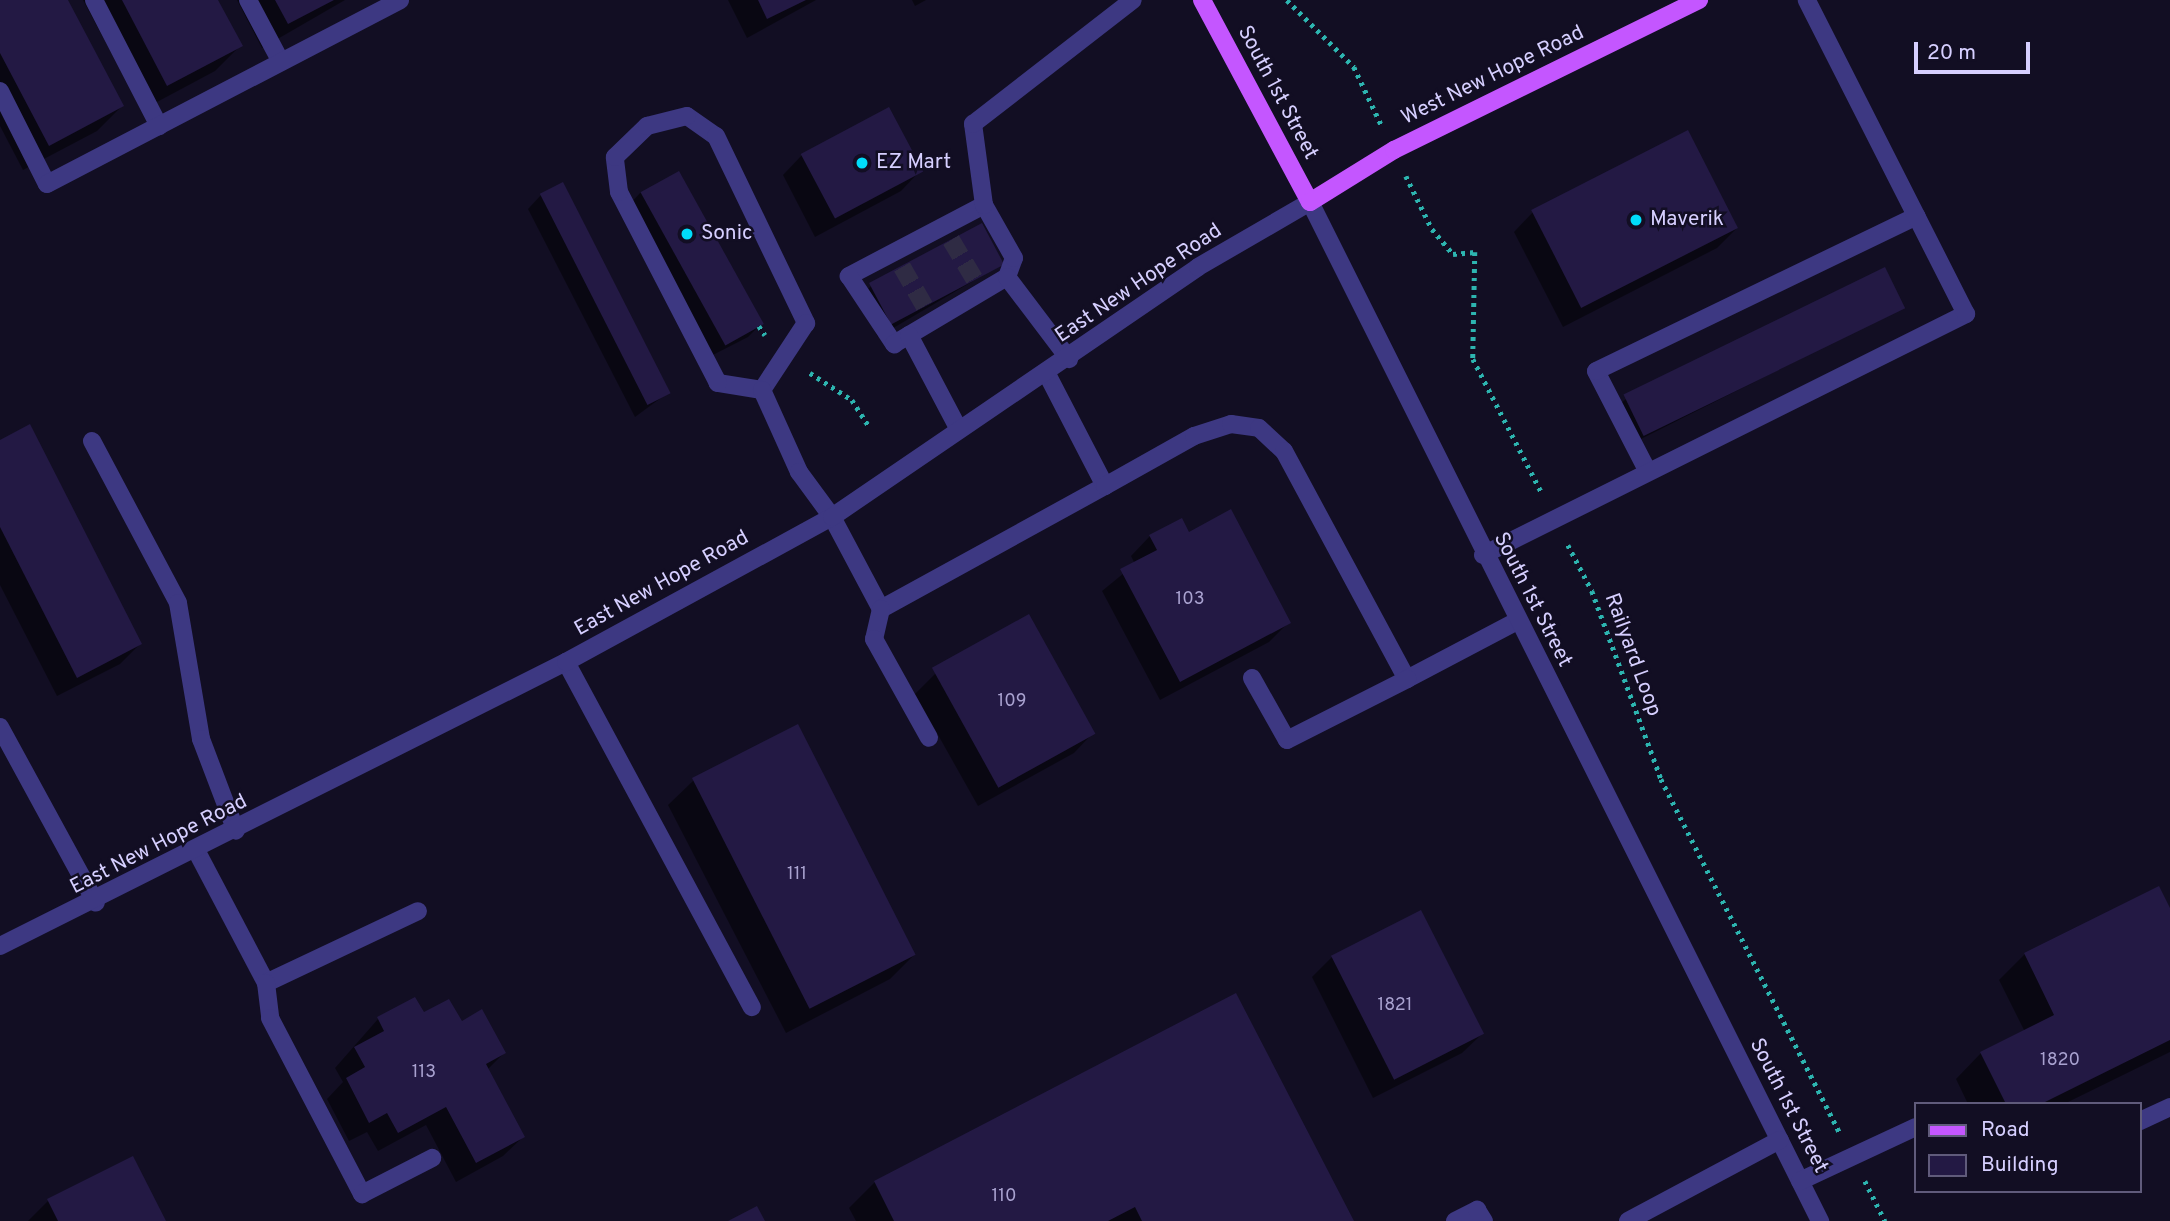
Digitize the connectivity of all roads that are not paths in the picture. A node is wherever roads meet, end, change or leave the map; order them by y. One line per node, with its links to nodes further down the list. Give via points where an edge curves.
1 (94, 0): 10 (street)
2 (248, 0): 8 (street)
3 (398, 0): 8 (street)
4 (1133, 0): 12 (street, via 973,124)
5 (1202, 0): 11 (main road, South 1st Street)
6 (1699, 0): 11 (main road, West New Hope Road, via 1394,150)
7 (1807, 0): 13 (street)
8 (281, 62): 10 (street)
9 (0, 90): 10 (street, via 47,184)
10 (159, 126)
11 (1310, 202): 16 (street, East New Hope Road, via 1198,267); 24 (street, South 1st Street)
12 (984, 205): 14 (street, via 1014,258); 15 (street, via 947,233 899,259 849,276 894,344)
13 (1917, 216): 21 (street, via 1966,314); 21 (street, via 1596,371)
14 (1006, 277): 15 (street, via 979,286 929,314); 16 (street)
15 (909, 335): 19 (street)
16 (1069, 359): 17 (street, East New Hope Road)
17 (1047, 374): 19 (street, East New Hope Road); 22 (street)
18 (762, 390): 18 (street, via 806,323 716,136 688,116 647,125 615,157 619,192 718,383); 23 (street, via 799,472)
19 (959, 430): 23 (street, East New Hope Road)
20 (93, 441): 32 (street, via 178,603 201,739)
21 (1647, 470): 24 (street)
22 (1105, 486): 25 (street); 29 (street, via 1194,436 1231,424 1259,428 1284,451)
23 (832, 517): 25 (street); 27 (street, East New Hope Road)
24 (1483, 555): 26 (street, South 1st Street)
25 (881, 609): 31 (street, via 874,639)
26 (1517, 621): 29 (street); 42 (street, South 1st Street)
27 (566, 662): 32 (street, East New Hope Road); 38 (street)
28 (1252, 678): 29 (street, via 1287,740)
29 (1407, 679)
30 (0, 727): 34 (street)
31 (929, 738)
32 (236, 831): 33 (street, East New Hope Road)
33 (197, 852): 34 (street, East New Hope Road); 37 (street)
34 (96, 903): 36 (street, East New Hope Road)
35 (418, 911): 37 (street)
36 (0, 946)
37 (266, 983): 43 (street, via 270,1018 362,1194)
38 (752, 1007)
39 (2170, 1107): 40 (street)
40 (2142, 1120)
41 (1914, 1128): 44 (street)
42 (1780, 1140): 44 (street, South 1st Street); 47 (street)
43 (432, 1158)
44 (1800, 1181): 48 (street, South 1st Street)
45 (1455, 1221): 46 (street, via 1477,1210)
46 (1484, 1221)
47 (1628, 1221)
48 (1820, 1221)

